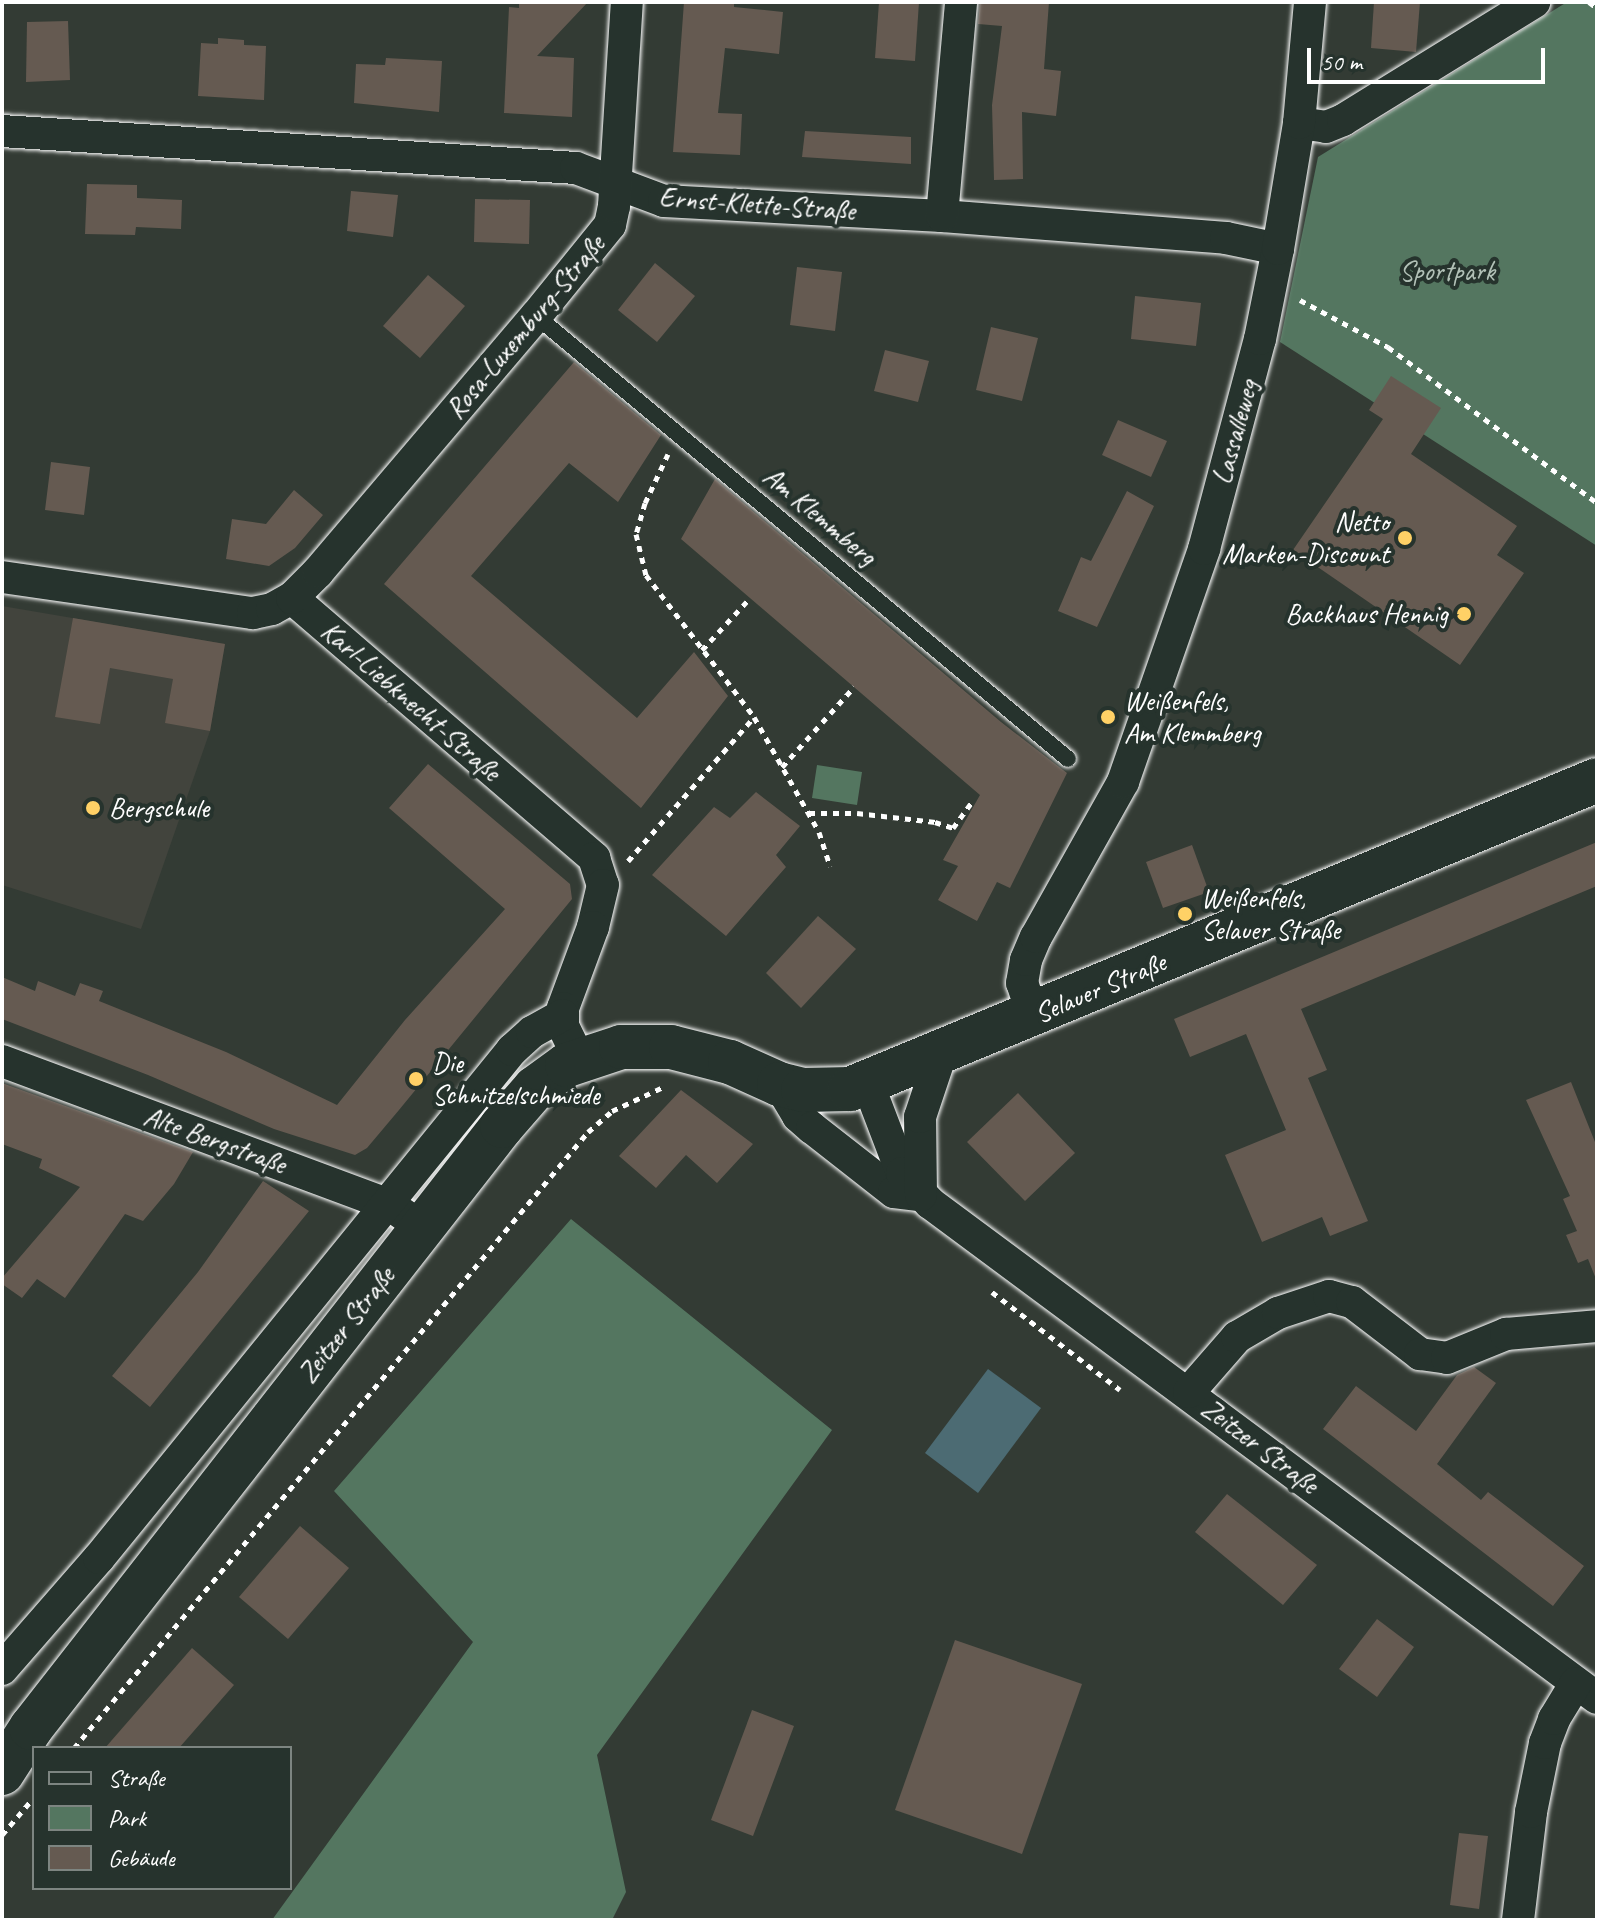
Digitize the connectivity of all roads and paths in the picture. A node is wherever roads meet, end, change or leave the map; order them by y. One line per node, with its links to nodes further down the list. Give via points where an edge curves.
1 (627, 2): 9 (street, Rosa-Luxemburg-Straße)
2 (961, 2): 10 (street)
3 (1310, 2): 7 (street, Lassalleweg)
4 (1534, 2): 7 (street, via 1343,120 1326,127)
5 (1589, 2): 6 (path)
6 (1597, 8)
7 (1299, 123): 11 (street, Lassalleweg)
8 (2, 131): 9 (street, Ernst-Klette-Straße, via 576,168)
9 (616, 184): 10 (street, Ernst-Klette-Straße, via 664,201); 13 (street, Rosa-Luxemburg-Straße, via 610,225)
10 (942, 216): 11 (street, Ernst-Klette-Straße, via 1226,238)
11 (1278, 249): 12 (street, Lassalleweg)
12 (1269, 289): 15 (path, via 1308,303 1388,347); 30 (street, Lassalleweg, via 1204,549 1123,782 1026,960 1022,983)
13 (536, 316): 14 (lane, Am Klemmberg); 17 (street, Rosa-Luxemburg-Straße)
14 (678, 432): 19 (path, via 636,534 646,575); 22 (lane, Am Klemmberg)
15 (1597, 503)
16 (2, 577): 17 (street, via 253,613)
17 (292, 598): 29 (street, Karl-Liebknecht-Straße, via 594,858 603,885 593,927 564,997)
18 (750, 598): 19 (path)
19 (702, 650): 21 (path)
20 (854, 687): 23 (path)
21 (754, 717): 23 (path); 27 (path)
22 (1068, 759)
23 (782, 767): 26 (path)
24 (1597, 780): 30 (main road, Selauer Straße)
25 (973, 800): 26 (path, via 953,828 857,813)
26 (808, 813): 28 (path)
27 (634, 855)
28 (830, 866)
29 (563, 1015): 32 (street); 38 (street, Zeitzer Straße, via 512,1050)
30 (1033, 1016): 31 (main road, Selauer Straße)
31 (941, 1054): 35 (main road, Selauer Straße); 37 (street, via 920,1117)
32 (579, 1059): 34 (main road, Zeitzer Straße, via 621,1047 671,1047 730,1062); 38 (main road, Zeitzer Straße, via 535,1088)
33 (2, 1061): 38 (street, Alte Bergstraße)
34 (779, 1084): 35 (main road, Zeitzer Straße, via 827,1092); 37 (street, Zeitzer Straße, via 812,1128 894,1192)
35 (868, 1084): 37 (street, Zeitzer Straße, via 902,1173)
36 (669, 1086): 45 (path, via 612,1111 588,1132)
37 (921, 1195): 39 (street, Zeitzer Straße)
38 (406, 1216): 43 (street, Zeitzer Straße); 46 (main road, Zeitzer Straße)
39 (1009, 1261): 41 (path, via 988,1289); 42 (street, Zeitzer Straße)
40 (1597, 1326): 42 (street, via 1506,1334 1447,1358 1420,1354 1352,1302 1329,1296 1278,1313 1237,1337)
41 (1120, 1390)
42 (1189, 1392): 44 (street, Zeitzer Straße)
43 (2, 1669)
44 (1587, 1691): 49 (street, via 1554,1719 1545,1743)
45 (76, 1746)
46 (2, 1773)
47 (32, 1798): 48 (path)
48 (2, 1835)
49 (1518, 1920)

